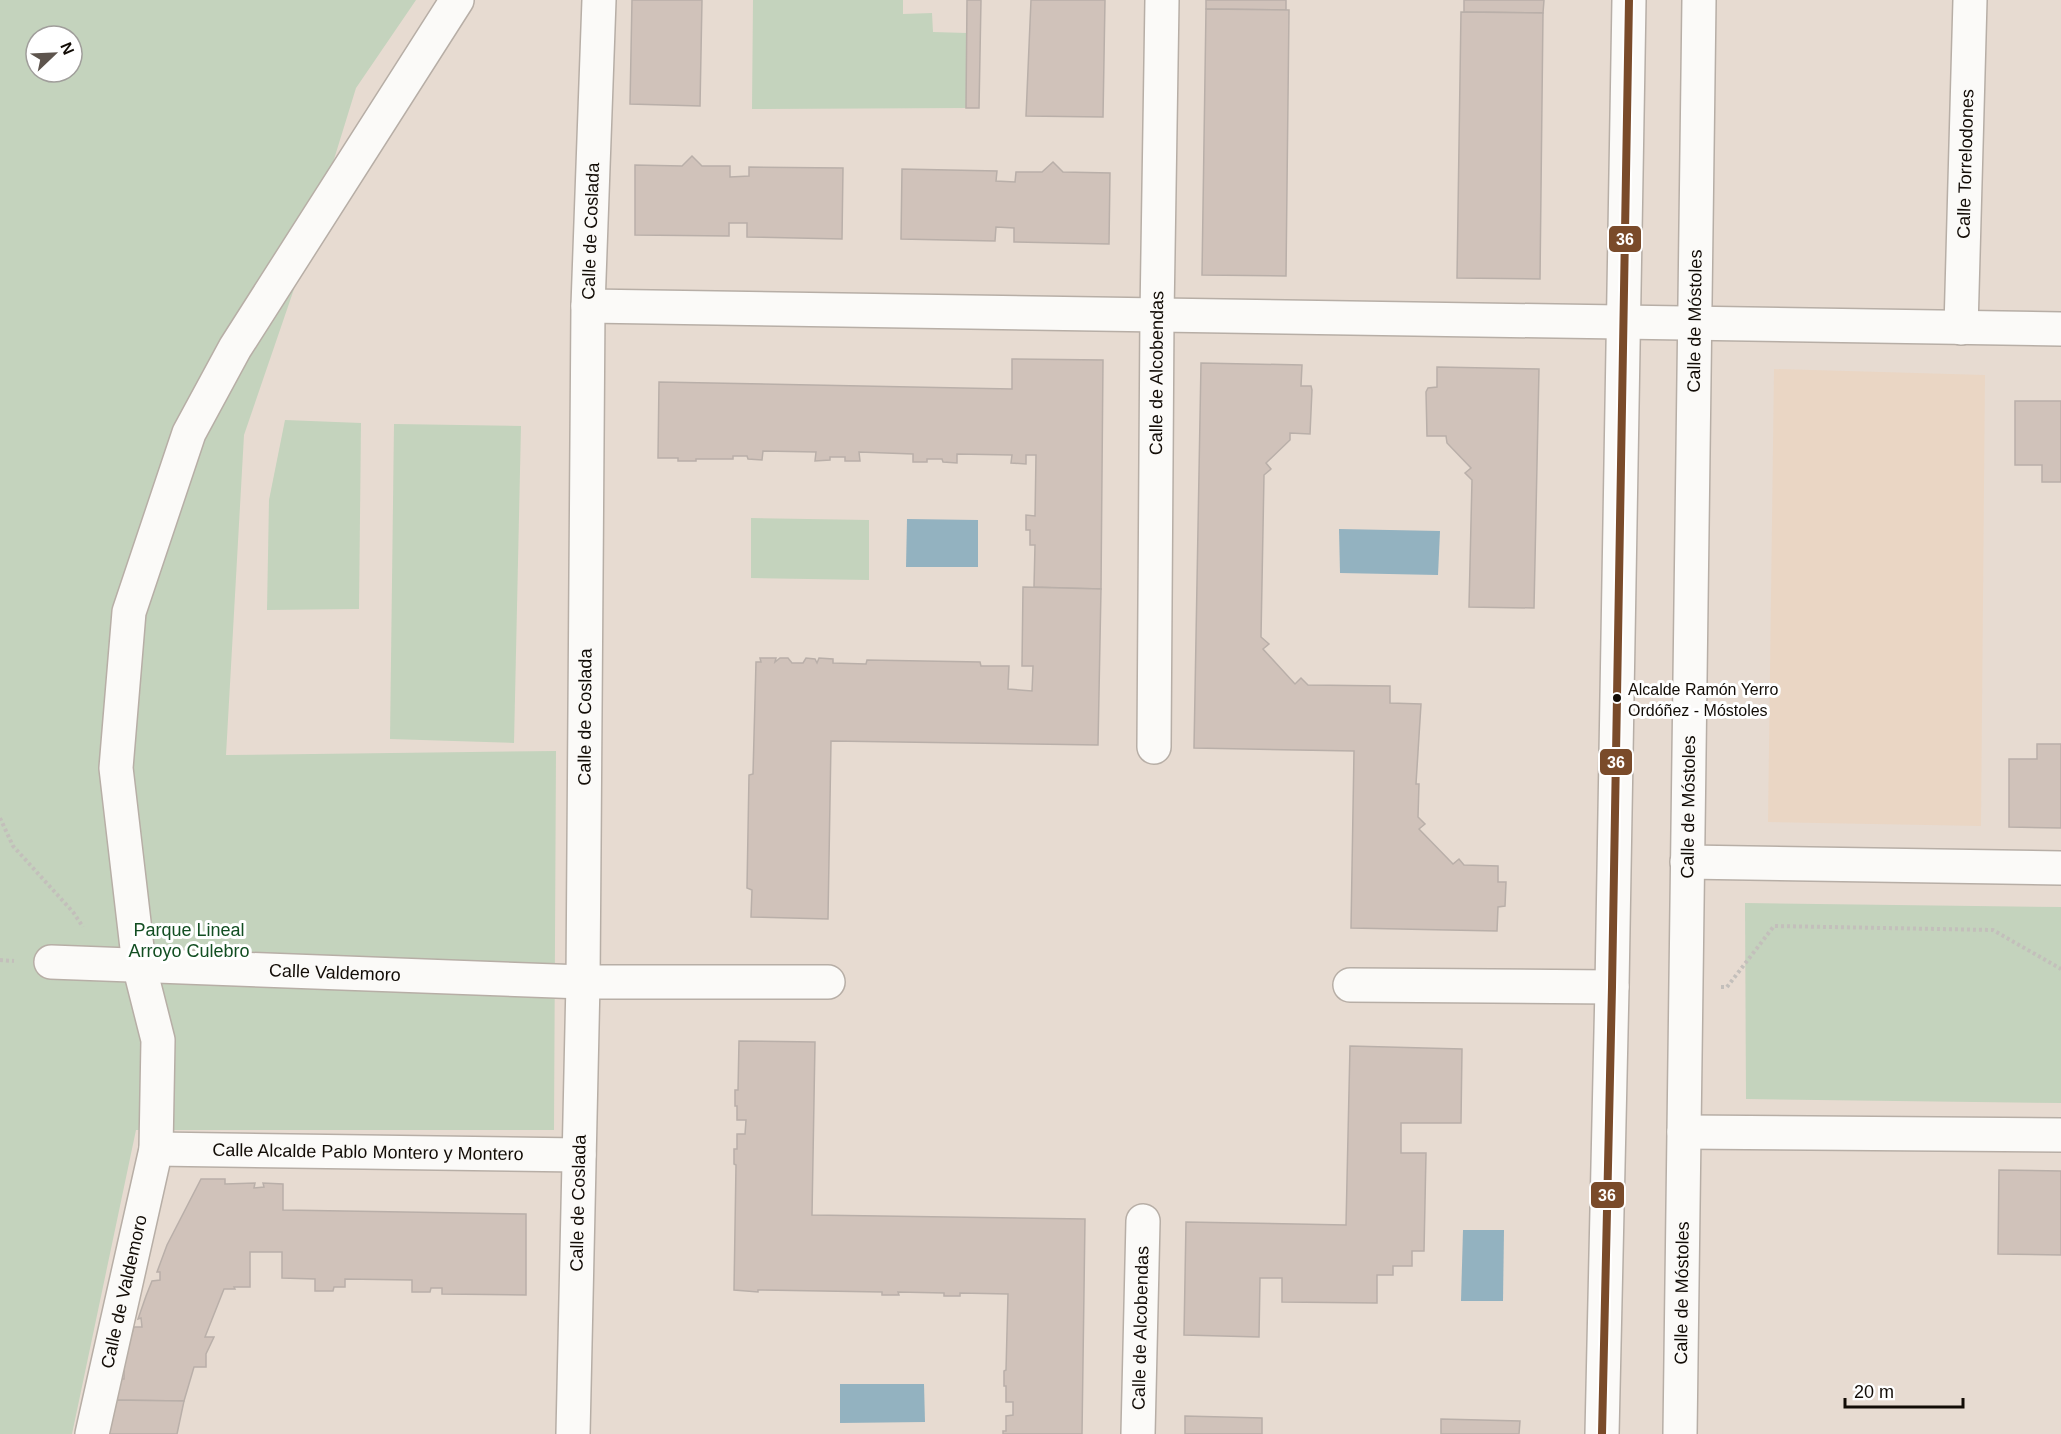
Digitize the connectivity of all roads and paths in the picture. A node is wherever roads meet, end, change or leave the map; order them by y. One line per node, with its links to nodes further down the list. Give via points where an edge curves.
1 (457, 0): 18 (street, Calle de Valdemoro, via 235,348 189,434 129,612 116,768)
2 (599, 0): 7 (street, Calle de Coslada)
3 (1162, 0): 8 (street, Calle de Alcobendas)
4 (1629, 0): 9 (street)
5 (1699, 0): 10 (street, Calle de Móstoles)
6 (1971, 0): 11 (street, Calle Torrelodones)
7 (588, 306): 8 (street); 20 (street, Calle de Coslada)
8 (1156, 315): 9 (street); 13 (street, Calle de Alcobendas)
9 (1623, 323): 10 (street); 23 (street)
10 (1694, 323): 11 (street); 15 (street, Calle de Móstoles)
11 (1961, 328): 12 (street)
12 (2061, 330)
13 (1154, 747)
14 (0, 818): 18 (path, via 13,846)
15 (1687, 862): 16 (street); 24 (street, Calle de Móstoles)
16 (2061, 868)
17 (51, 962): 18 (street, Calle Valdemoro)
18 (124, 965): 20 (street, Calle Valdemoro); 27 (street, Calle de Valdemoro, via 158,1040)
19 (2061, 969): 24 (path, via 1993,930 1774,926 1726,987)
20 (583, 981): 21 (street, Calle Valdemoro); 28 (street, Calle de Coslada)
21 (828, 982)
22 (1350, 985): 23 (street)
23 (1612, 987): 33 (street)
24 (1686, 988): 25 (street, Calle de Móstoles)
25 (1684, 1132): 26 (street); 34 (street, Calle de Móstoles)
26 (2061, 1135)
27 (156, 1149): 28 (street, Calle Alcalde Pablo Montero y Montero); 30 (street, Calle de Valdemoro)
28 (579, 1155): 31 (street, Calle de Coslada)
29 (1143, 1221): 32 (street, Calle de Alcobendas)
30 (92, 1434)
31 (573, 1434)
32 (1138, 1434)
33 (1602, 1434)
34 (1680, 1434)

